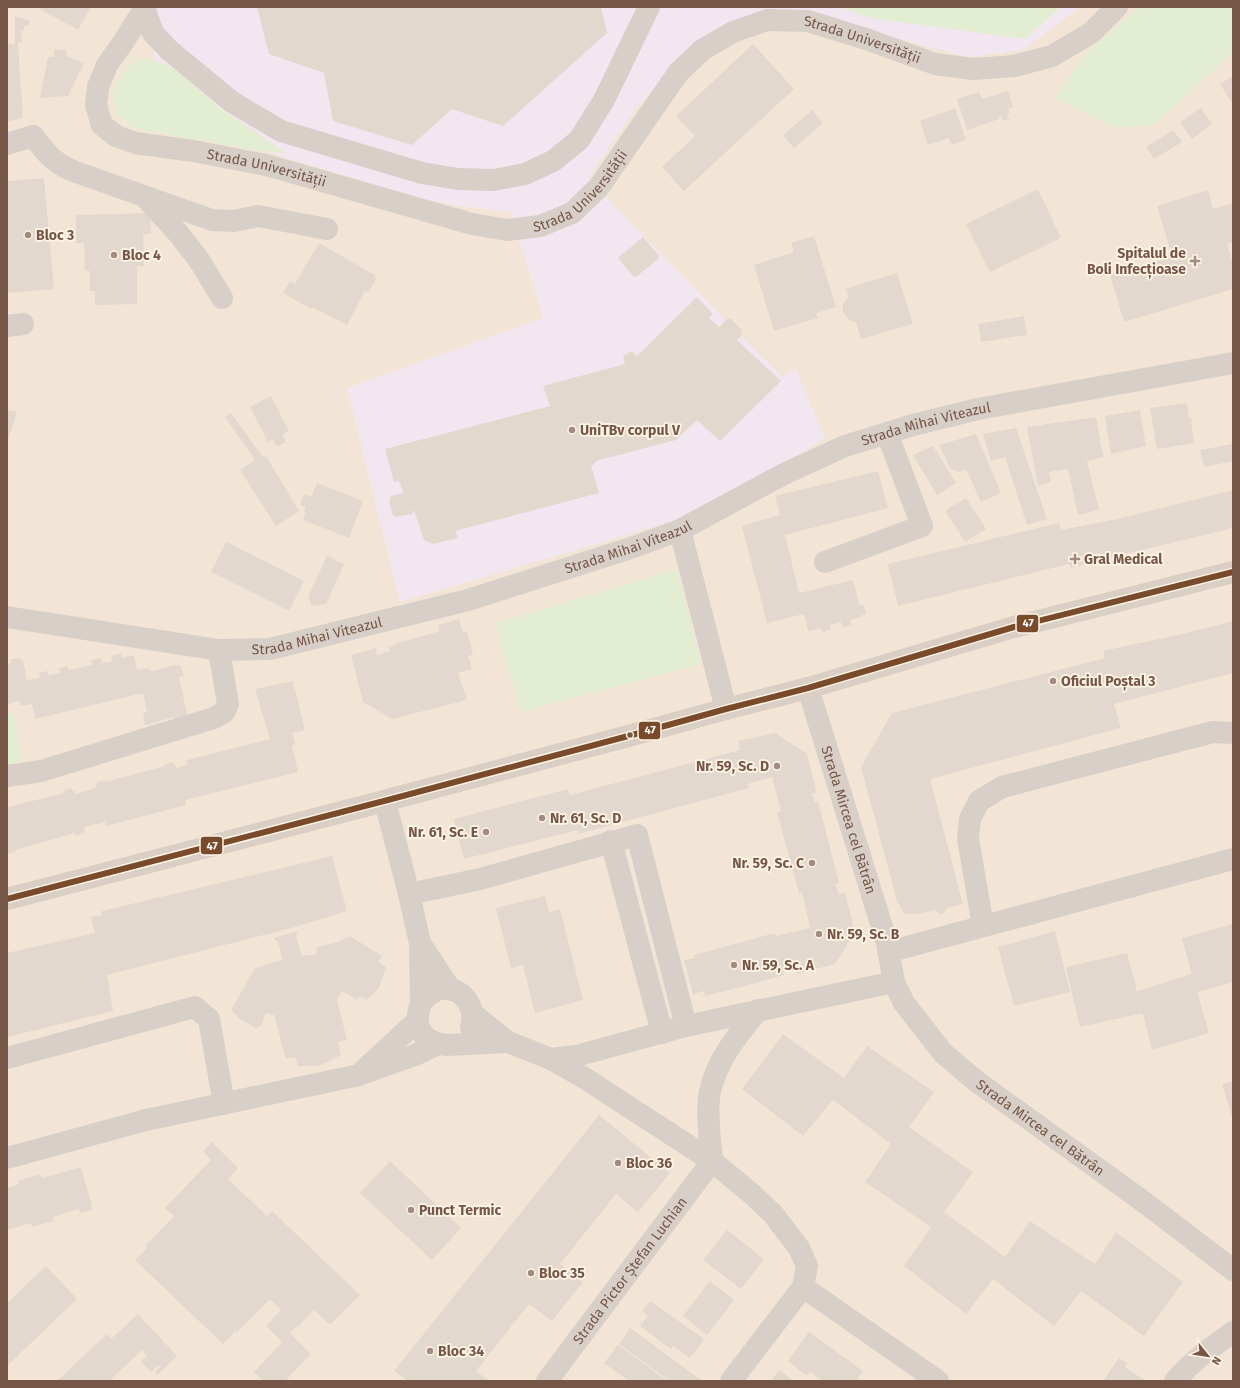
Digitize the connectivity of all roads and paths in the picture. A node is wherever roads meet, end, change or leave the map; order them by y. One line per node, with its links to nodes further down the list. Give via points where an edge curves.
1 (649, 7): 3 (street, Strada Universității, via 604,100 579,140 553,161 525,174 494,180 458,179 422,173 281,131 232,102 169,50 153,33)
2 (1118, 7): 3 (street, Strada Universității, via 1091,33 1052,56 1014,66 973,69 935,64 808,21 767,20 733,32 702,50 678,73 599,187 572,213 540,226 507,230 472,224 266,165 135,143 116,136 102,125 96,105 98,87 107,65)
3 (144, 8)
4 (7, 144): 5 (street, via 34,136 45,152 57,163)
5 (147, 198): 6 (street, via 212,220 234,221 258,216); 7 (street, via 199,260)
6 (327, 229)
7 (222, 298)
8 (1233, 363): 9 (street, Strada Mihai Viteazul, via 978,409)
9 (887, 433): 10 (street, Strada Mihai Viteazul, via 845,446 784,474); 11 (street, via 922,526)
10 (680, 530): 14 (street, Strada Mihai Viteazul, via 468,600 270,649); 16 (street)
11 (825, 562)
12 (1233, 572): 15 (main road, via 1014,628)
13 (7, 617): 14 (street, Strada Mihai Viteazul)
14 (219, 650): 18 (street, via 228,704 224,712 214,718 41,771)
15 (808, 688): 16 (main road); 26 (street, Strada Mircea cel Bătrân)
16 (726, 709): 19 (main road)
17 (1233, 732): 24 (street, via 1213,732 1002,787 979,801 970,819 968,839)
18 (7, 776)
19 (384, 802): 22 (street); 23 (main road)
20 (611, 842): 22 (street, via 480,879); 32 (street, via 637,835); 33 (street)
21 (1233, 859): 24 (street)
22 (409, 894): 25 (street)
23 (7, 900)
24 (984, 926): 26 (street)
25 (420, 943): 28 (street); 30 (street)
26 (888, 952): 27 (street, Strada Mircea cel Bătrân)
27 (894, 982): 29 (street); 42 (street, Strada Mircea cel Bătrân, via 904,1003 943,1054)
28 (451, 990): 30 (street, via 441,989 430,994); 31 (street, via 467,999)
29 (758, 1010): 32 (street); 41 (street, via 730,1045 718,1068 710,1092)
30 (419, 1012): 35 (street, via 420,1030 424,1036 432,1042); 38 (street)
31 (473, 1014): 34 (street); 35 (street, via 468,1034 462,1040)
32 (686, 1026): 33 (street)
33 (662, 1032): 37 (street, via 576,1056)
34 (508, 1042): 35 (street); 37 (street)
35 (445, 1044): 38 (street)
36 (7, 1058): 39 (street, via 195,1007 209,1019)
37 (551, 1059): 41 (street)
38 (359, 1075): 39 (street)
39 (224, 1104): 40 (street, via 146,1120)
40 (7, 1158)
41 (712, 1161): 43 (street, via 773,1214 799,1248 807,1266); 45 (street, Strada Pictor Ștefan Luchian)
42 (1233, 1270)
43 (803, 1287): 46 (street); 47 (street)
44 (1233, 1332): 48 (street, via 1202,1354)
45 (547, 1381)
46 (731, 1381)
47 (938, 1381)
48 (1175, 1381)

